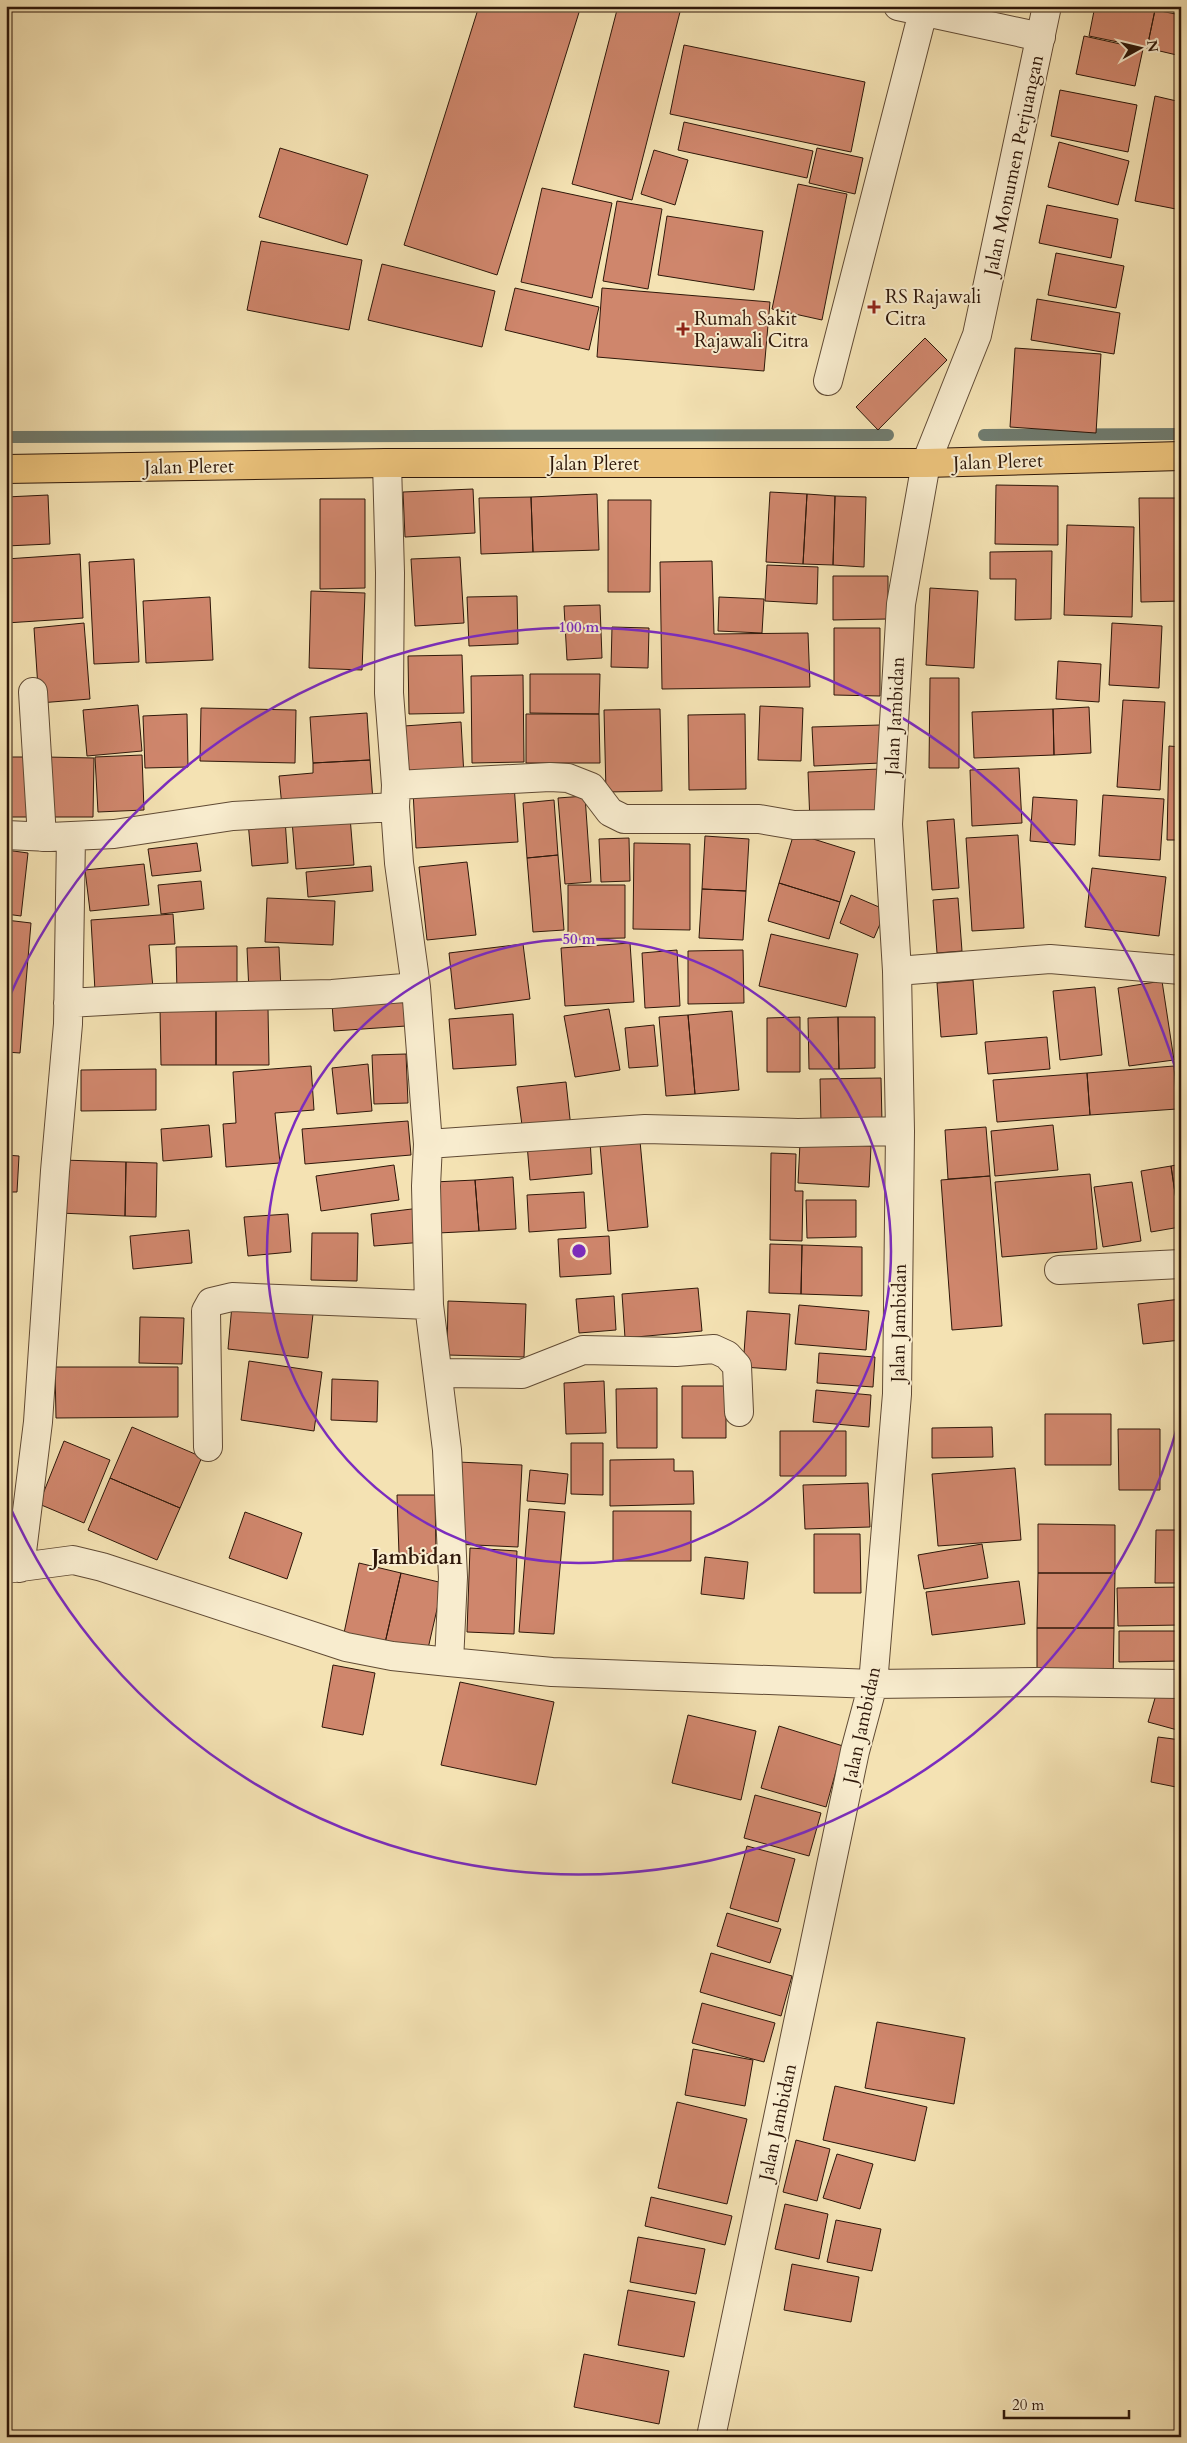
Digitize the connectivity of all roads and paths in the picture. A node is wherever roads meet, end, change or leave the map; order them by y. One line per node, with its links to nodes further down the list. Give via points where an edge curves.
1 (1047, 6): 3 (street, Jalan Monumen Perjuangan)
2 (911, 9): 3 (street); 4 (street)
3 (1040, 37): 6 (street, Jalan Monumen Perjuangan, via 977,335)
4 (828, 381)
5 (1181, 456): 6 (main road, Jalan Pleret)
6 (926, 463): 7 (main road, Jalan Pleret); 11 (street, Jalan Jambidan, via 901,604)
7 (387, 464): 8 (main road, Jalan Pleret); 10 (street, via 389,693)
8 (6, 469)
9 (33, 692): 14 (street)
10 (395, 796): 11 (street, via 550,776 568,778 591,787 610,812 624,819 759,819 794,825); 13 (street, via 144,830); 17 (street, via 399,863)
11 (888, 824): 16 (street, Jalan Jambidan)
12 (6, 835): 14 (street)
13 (71, 836): 14 (street); 18 (street)
14 (42, 837)
15 (1181, 970): 16 (street, via 1050,959)
16 (897, 971): 19 (street, Jalan Jambidan)
17 (416, 987): 18 (street, via 332,994); 20 (street)
18 (68, 1003): 27 (street, via 38,1422)
19 (900, 1131): 20 (street, via 798,1133 644,1129); 29 (street, Jalan Jambidan, via 897,1394)
20 (428, 1144): 23 (street)
21 (1181, 1264): 22 (street)
22 (1059, 1270)
23 (429, 1305): 24 (street); 26 (street, via 232,1297 211,1302 206,1311)
24 (439, 1373): 25 (street, via 522,1374 583,1350 676,1352 714,1349 727,1355 737,1366); 28 (street, via 447,1450 453,1577)
25 (739, 1412)
26 (208, 1447)
27 (13, 1568): 28 (street, via 73,1560 346,1647)
28 (449, 1662): 29 (street, via 552,1672)
29 (873, 1684): 30 (street); 31 (street, Jalan Jambidan, via 855,1751)
30 (1181, 1684)
31 (711, 2437)

